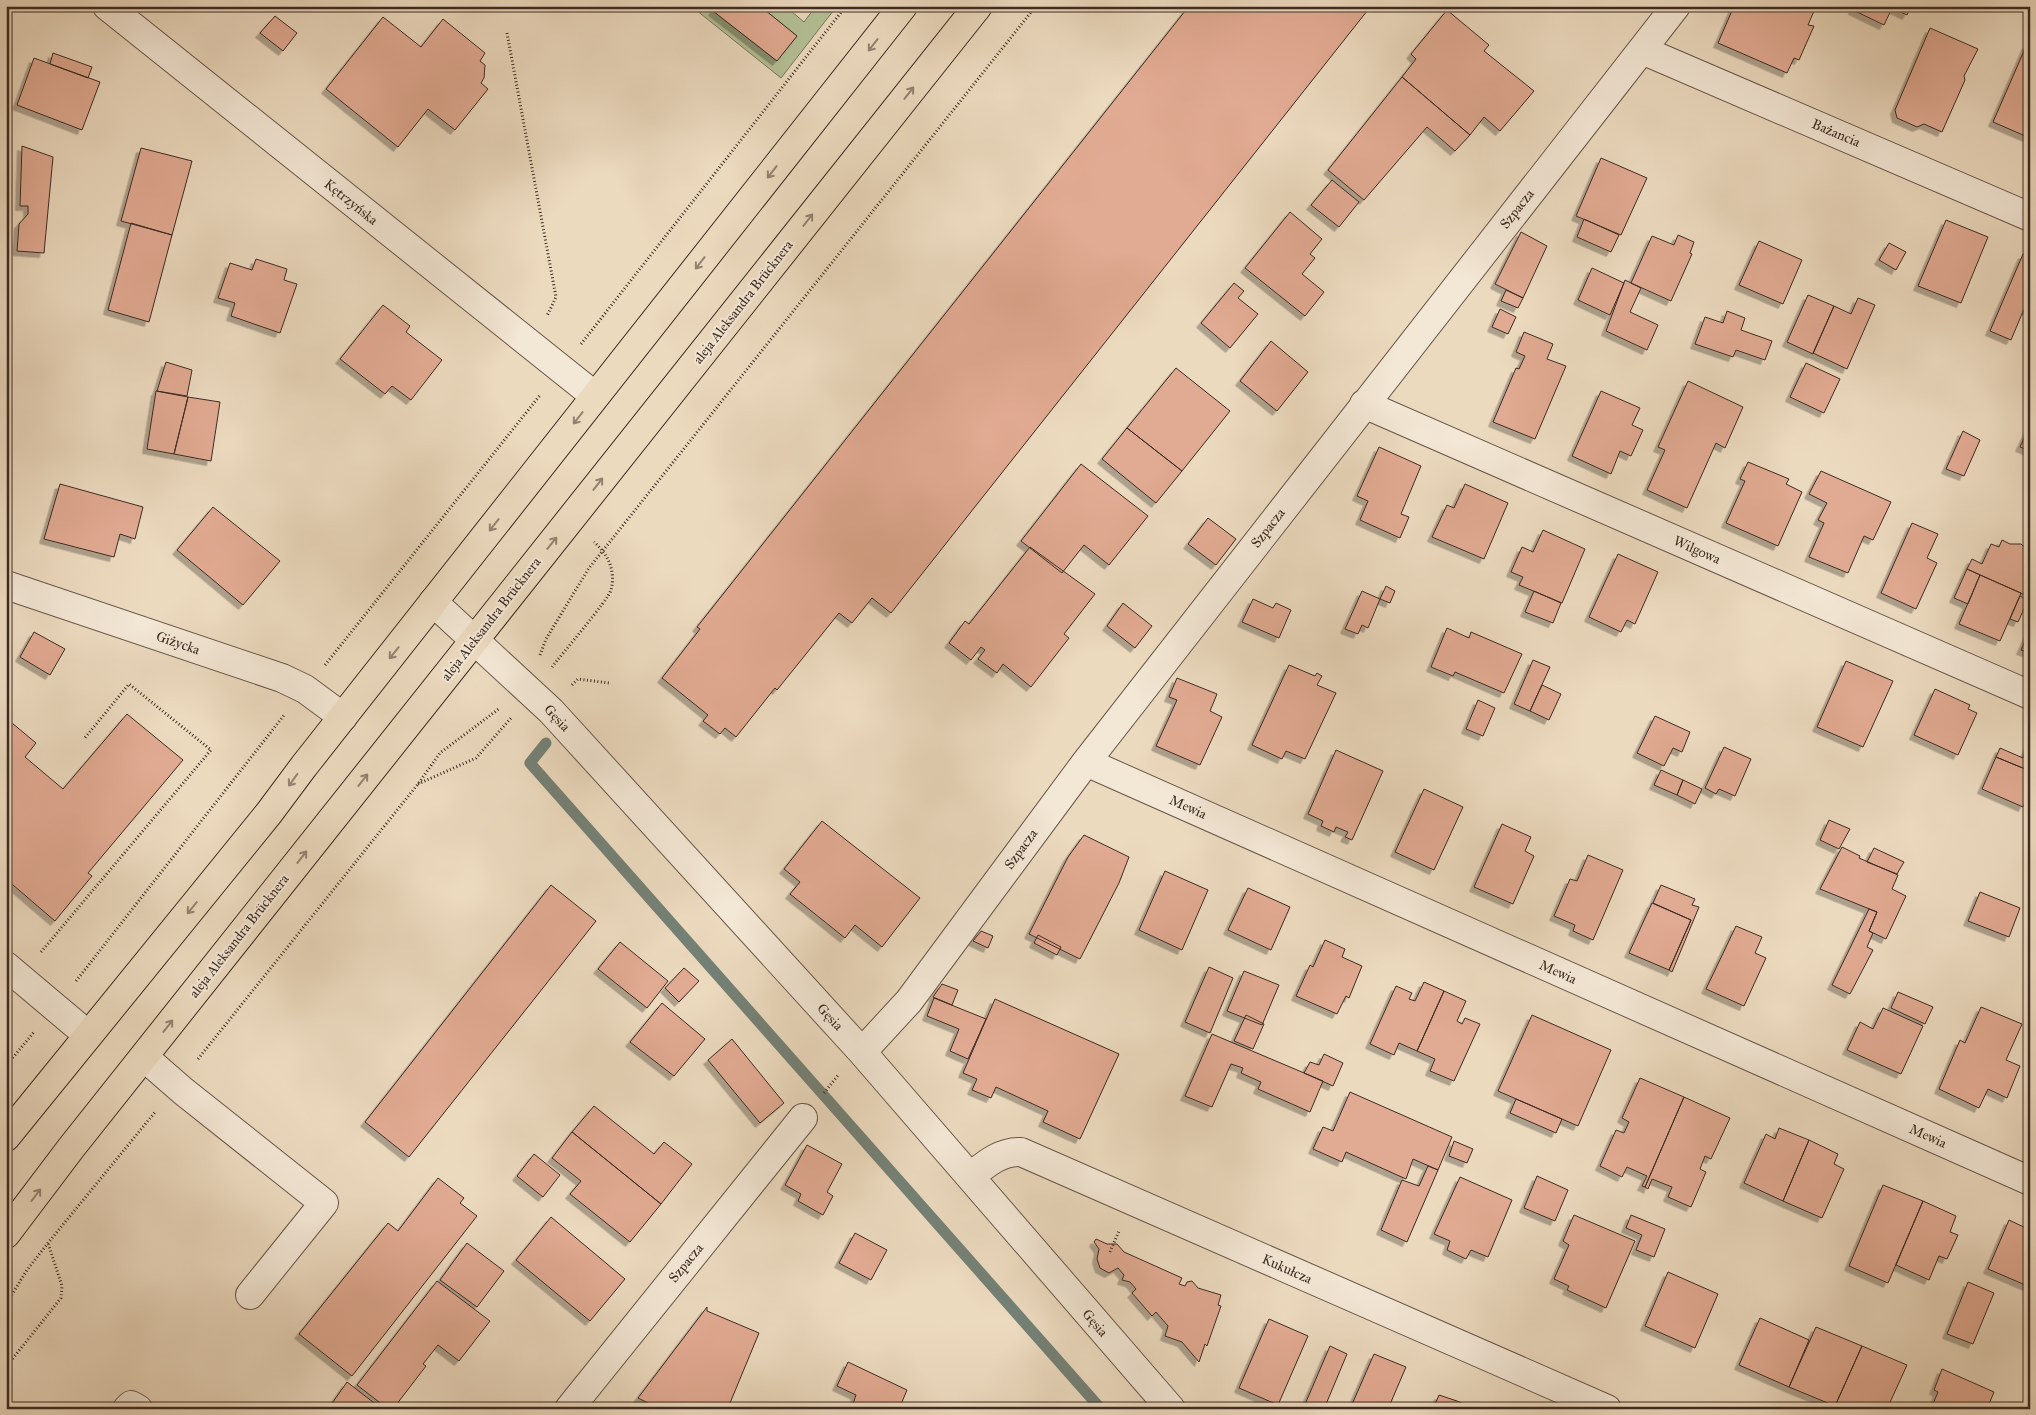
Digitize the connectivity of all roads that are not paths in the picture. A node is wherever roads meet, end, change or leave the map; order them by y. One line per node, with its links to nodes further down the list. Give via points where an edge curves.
1 (107, 6): 7 (street, Kętrzyńska)
2 (903, 6): 7 (main road, one-way to 7)
3 (978, 6): 11 (main road, aleja Aleksandra Brücknera, one-way to 3)
4 (1676, 6): 5 (street, Szpacza)
5 (1642, 50): 6 (street, Bażancia); 8 (street, Szpacza)
6 (2030, 217)
7 (595, 396): 10 (main road, one-way to 10)
8 (1364, 404): 12 (street, Wilgowa); 14 (street, Szpacza)
9 (6, 585): 13 (street, Giżycka, via 282,678 305,689)
10 (433, 602): 11 (street, Gęsia); 13 (main road, one-way to 13)
11 (475, 640): 17 (street, Gęsia, via 551,711); 18 (main road, aleja Aleksandra Brücknera, one-way to 11)
12 (2030, 695)
13 (343, 717): 16 (main road, one-way to 16)
14 (1086, 762): 17 (street, Szpacza, via 909,1001); 22 (street, Mewia)
15 (13, 971): 16 (street)
16 (88, 1035): 20 (main road)
17 (862, 1052): 21 (street, Gęsia)
18 (144, 1057): 23 (main road, aleja Aleksandra Brücknera, one-way to 18); 24 (street, via 324,1203)
19 (802, 1118): 27 (street, Szpacza)
20 (6, 1138)
21 (971, 1176): 28 (street, Gęsia); 29 (street, Kukułcza, via 1010,1151 1022,1152)
22 (2030, 1182)
23 (6, 1234)
24 (250, 1295)
25 (127, 1409): 26 (street, via 130,1405)
26 (138, 1409)
27 (569, 1409)
28 (1170, 1409)
29 (1607, 1409)

